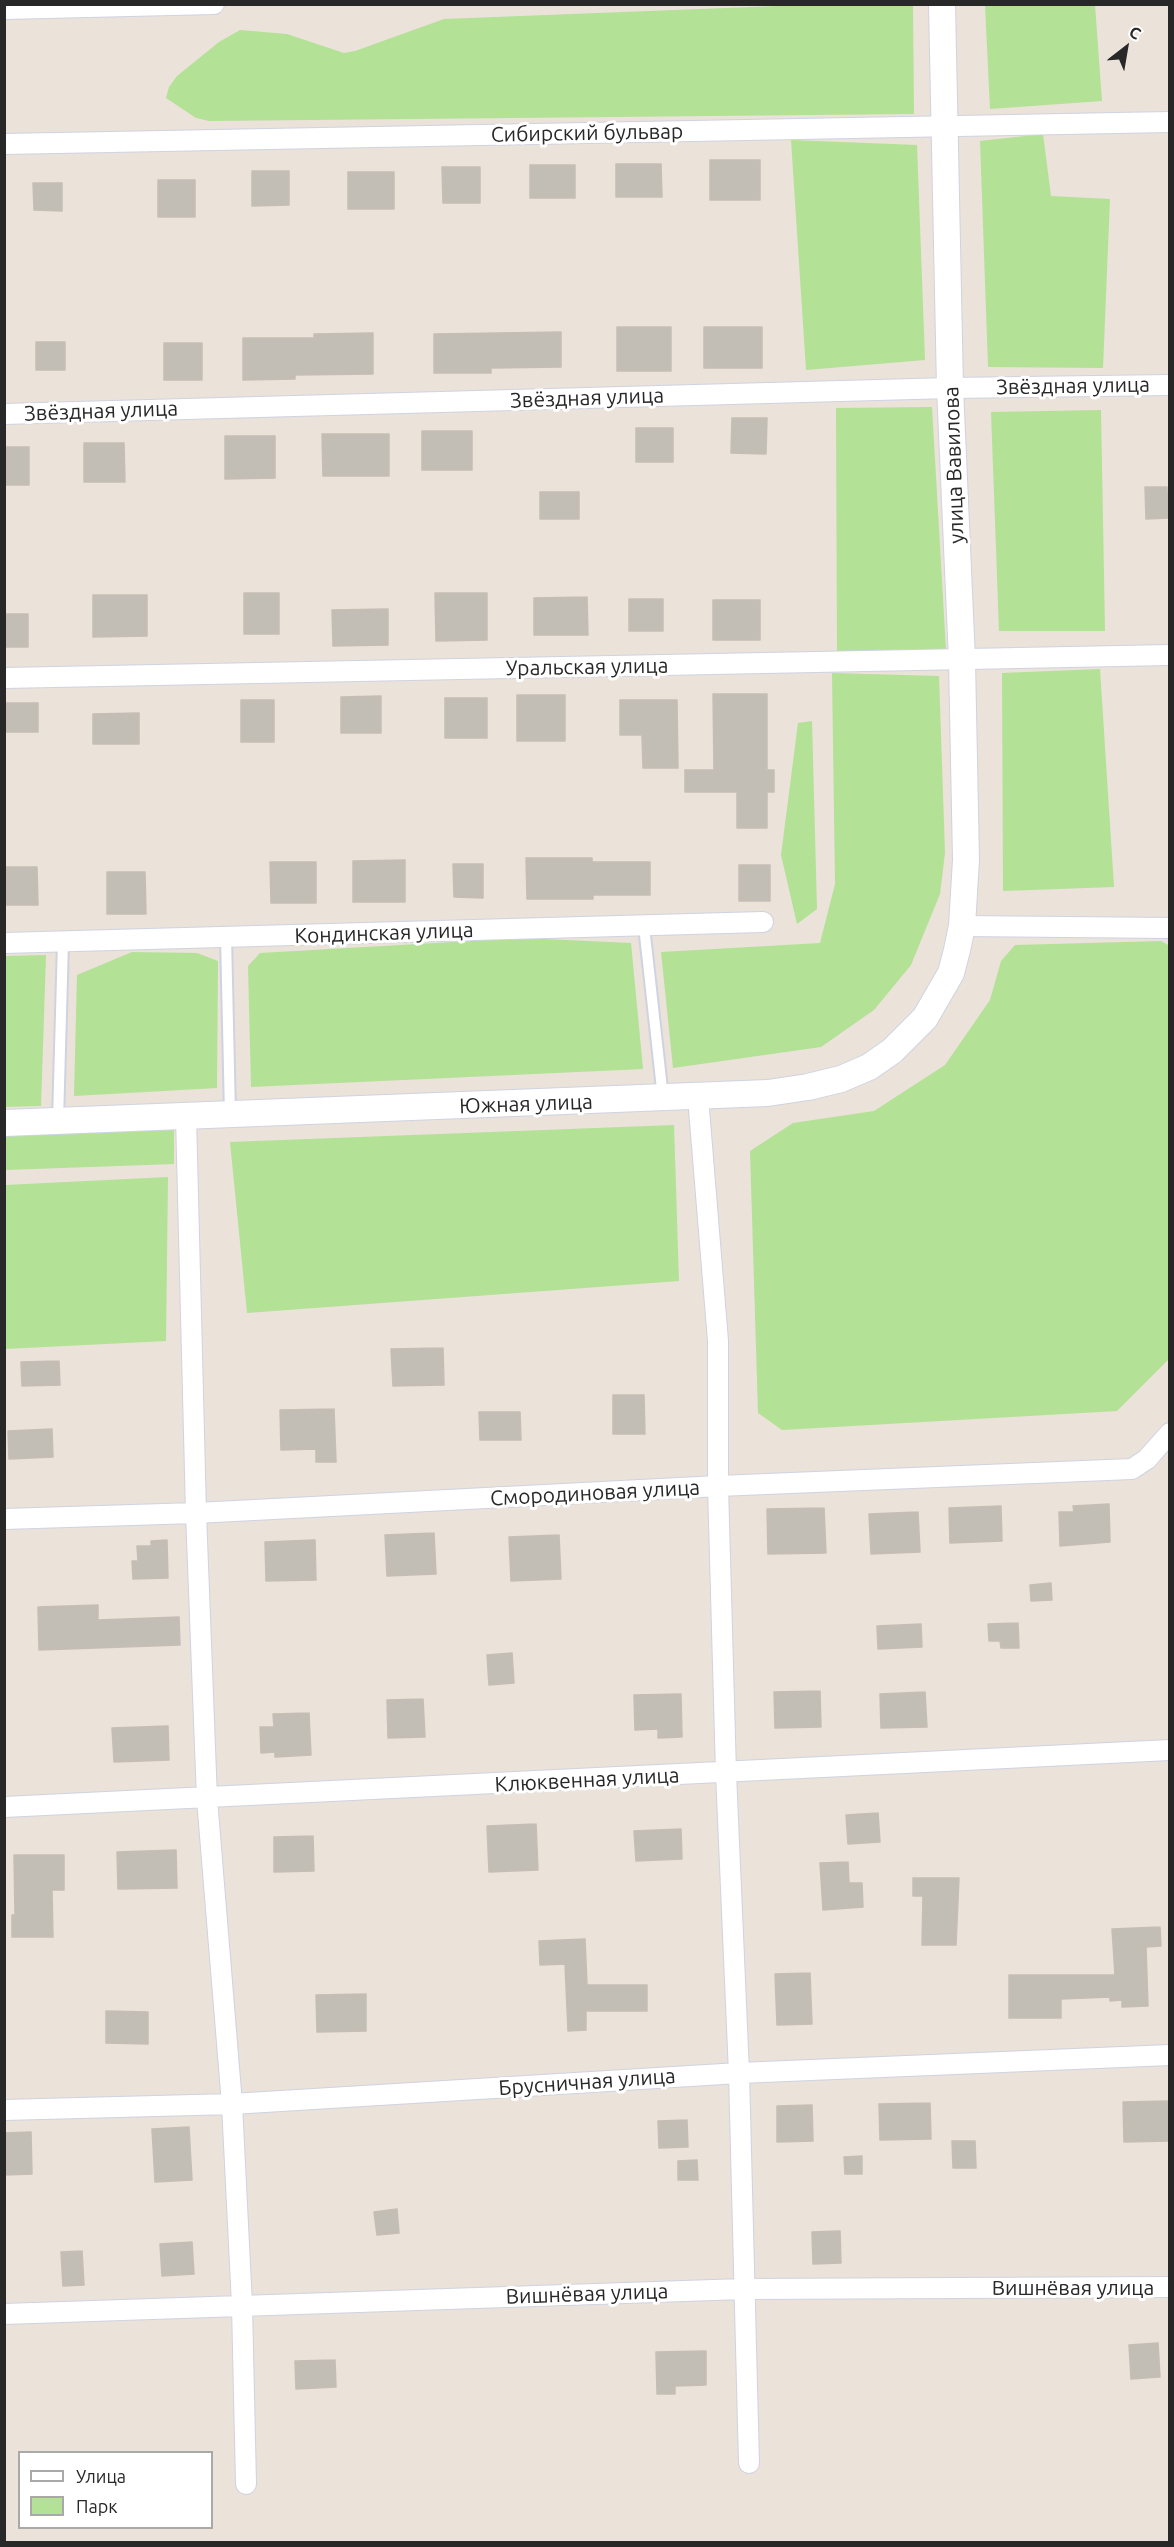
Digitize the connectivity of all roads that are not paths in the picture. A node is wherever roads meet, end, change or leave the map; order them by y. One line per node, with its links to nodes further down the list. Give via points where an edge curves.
1 (214, 4): 3 (street)
2 (942, 4): 5 (street, улица Вавилова)
3 (4, 9)
4 (1170, 122): 5 (street, Сибирский бульвар)
5 (945, 127): 6 (street, Сибирский бульвар); 8 (street, улица Вавилова)
6 (4, 144)
7 (1170, 385): 8 (street, Звёздная улица)
8 (950, 388): 9 (street, Звёздная улица); 11 (street, улица Вавилова)
9 (4, 414)
10 (1170, 655): 11 (street, Уральская улица)
11 (962, 660): 12 (street, Уральская улица); 15 (street, улица Вавилова, via 966,814)
12 (4, 678)
13 (763, 922): 14 (street, Кондинская улица)
14 (644, 926): 17 (street, Кондинская улица); 21 (lane)
15 (962, 926): 16 (street); 20 (street, Южная улица, via 951,973 925,1018 892,1051 869,1067 808,1087)
16 (1170, 928)
17 (226, 937): 18 (street, Кондинская улица); 22 (lane)
18 (63, 942): 19 (street, Кондинская улица); 24 (lane)
19 (4, 943)
20 (698, 1097): 21 (street, Южная улица); 27 (street, via 718,1341)
21 (663, 1098): 22 (street, Южная улица)
22 (230, 1115): 23 (street, Южная улица)
23 (186, 1116): 24 (street, Южная улица); 28 (street)
24 (58, 1121): 25 (street, Южная улица)
25 (4, 1123)
26 (1170, 1433): 27 (street, Смородиновая улица, via 1147,1459 1132,1469)
27 (718, 1486): 28 (street, Смородиновая улица); 31 (street)
28 (196, 1514): 29 (street, Смородиновая улица); 32 (street)
29 (4, 1519)
30 (1170, 1750): 31 (street, Клюквенная улица)
31 (726, 1773): 32 (street, Клюквенная улица); 35 (street)
32 (207, 1799): 33 (street, Клюквенная улица); 36 (street)
33 (4, 1807)
34 (1170, 2055): 35 (street, Брусничная улица)
35 (739, 2073): 36 (street, Брусничная улица); 39 (street)
36 (232, 2104): 37 (street, Брусничная улица); 40 (street)
37 (4, 2110)
38 (1170, 2287): 39 (street, Вишнёвая улица)
39 (743, 2289): 40 (street, Вишнёвая улица); 42 (street)
40 (242, 2305): 41 (street, Вишнёвая улица); 43 (street)
41 (4, 2314)
42 (749, 2463)
43 (246, 2484)

